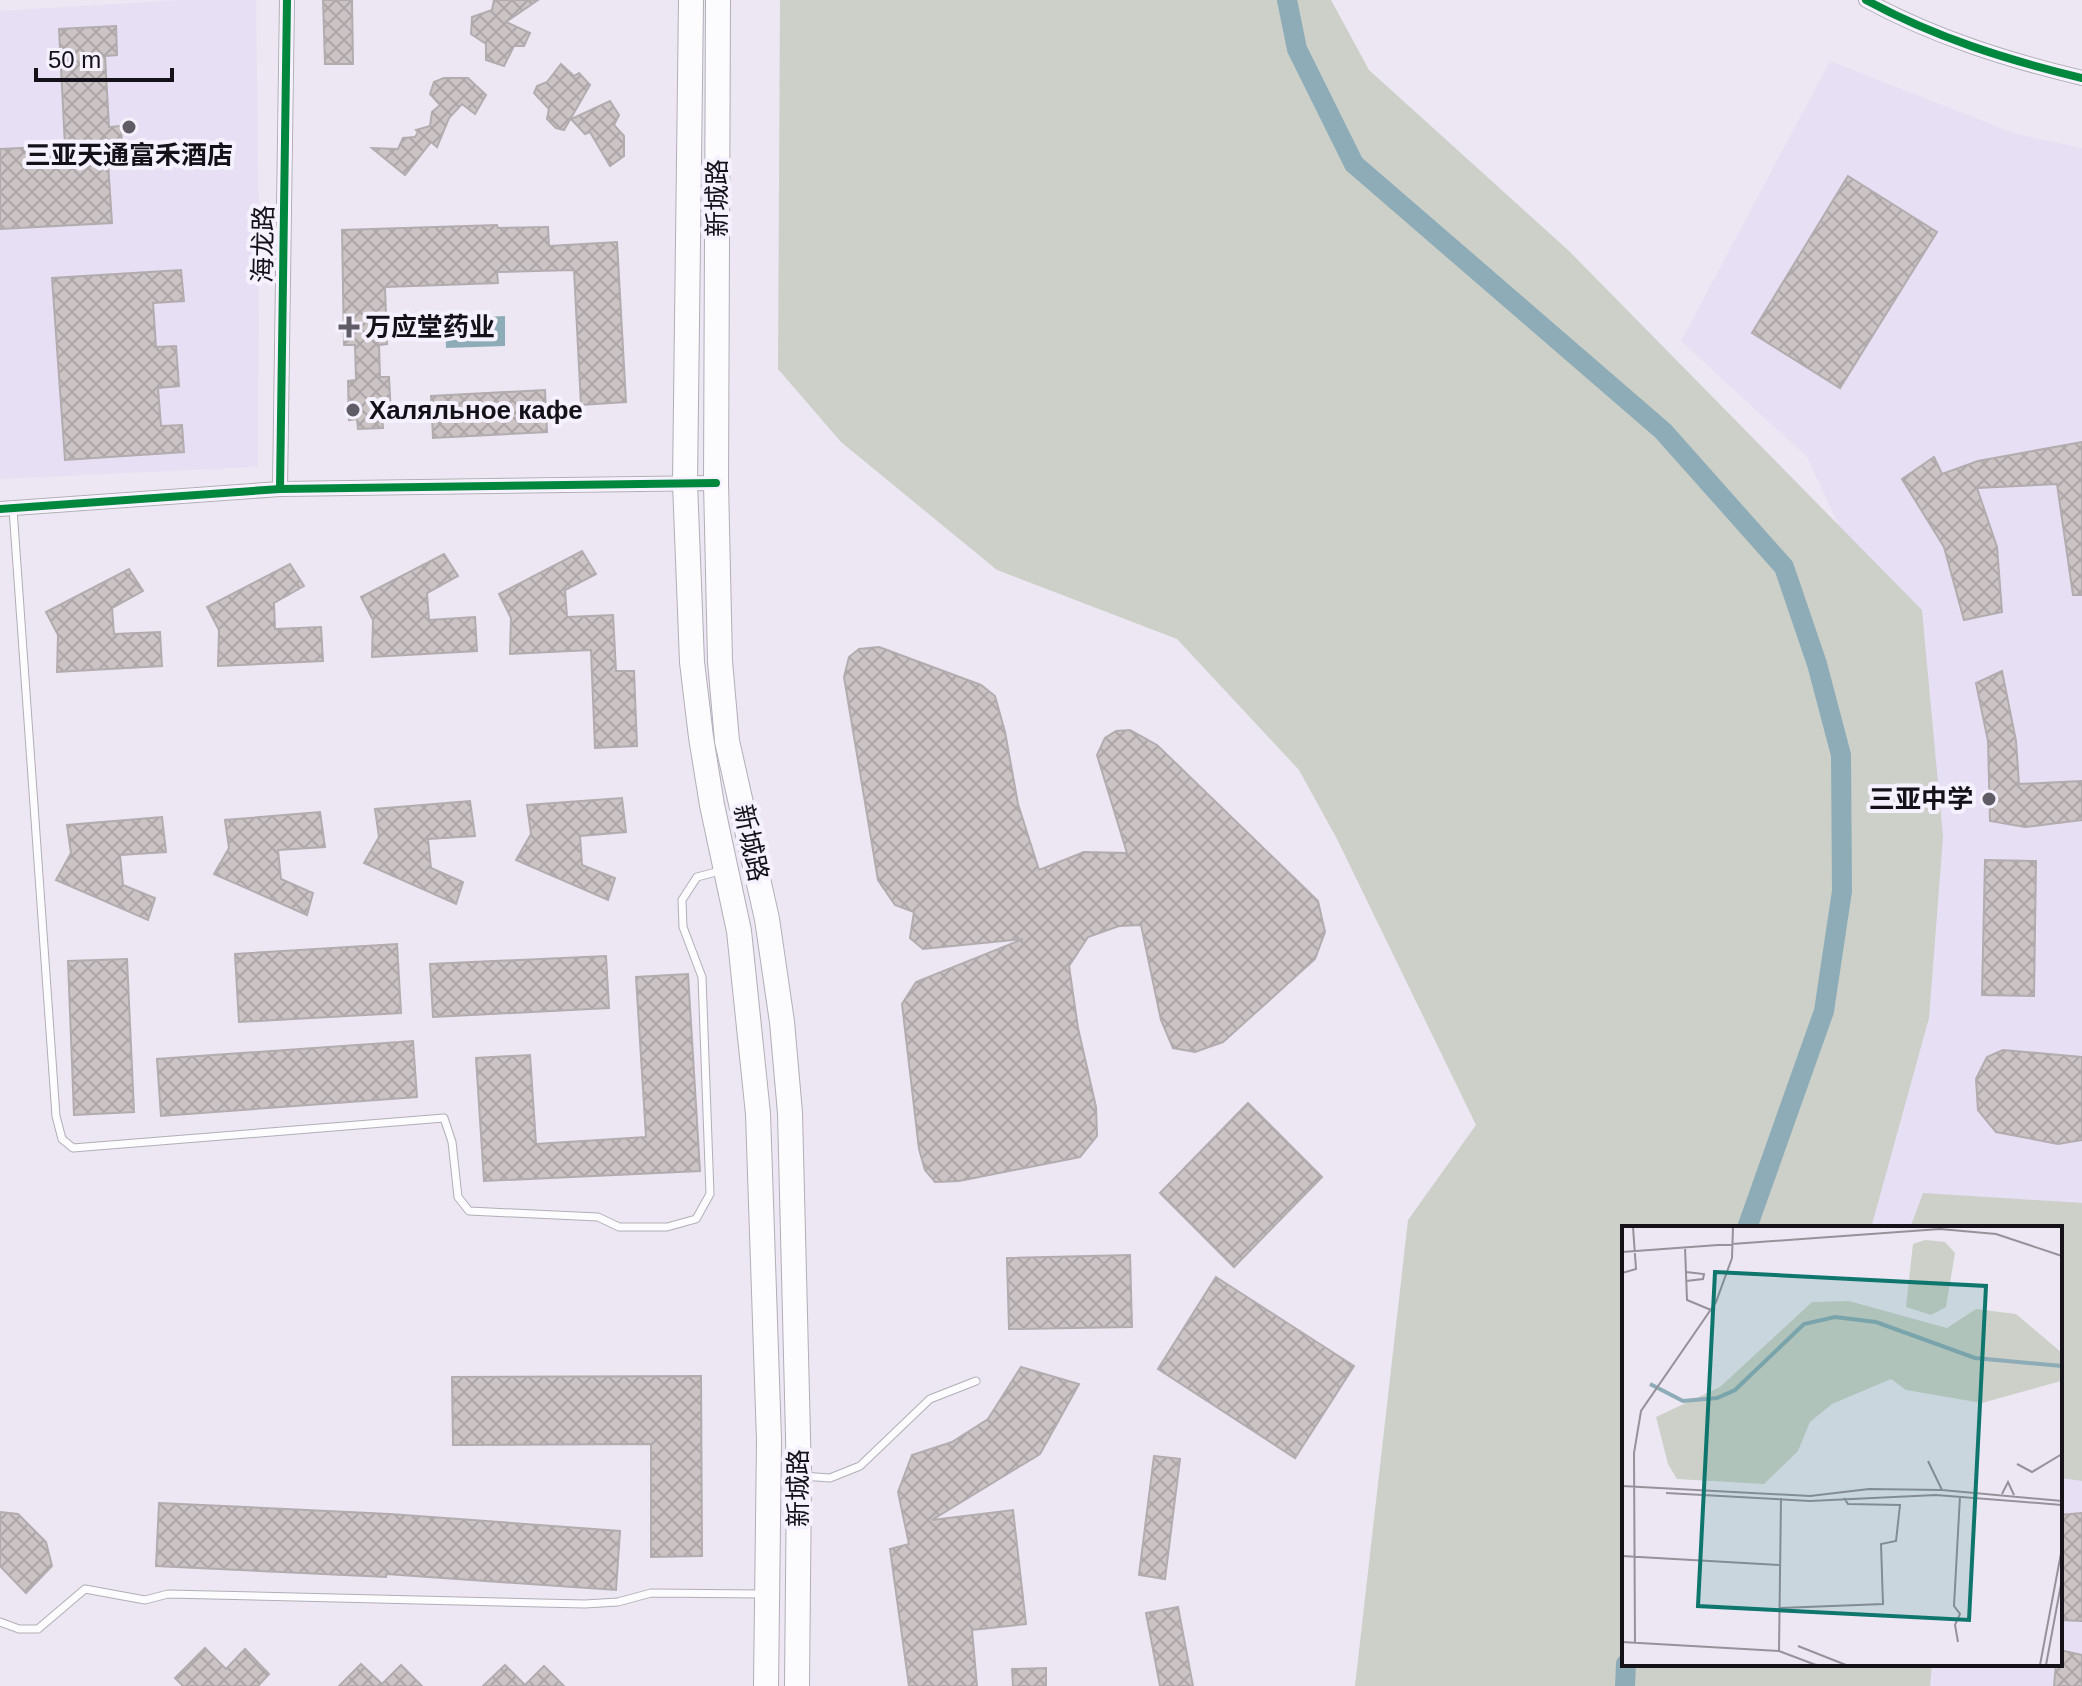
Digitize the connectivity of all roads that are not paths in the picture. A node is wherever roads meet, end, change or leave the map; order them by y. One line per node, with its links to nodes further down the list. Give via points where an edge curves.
1 (287, 0): 8 (street, 海龙路)
2 (691, 0): 6 (main road, 新城路)
3 (718, 0): 7 (main road, 新城路)
4 (1866, 0): 5 (street, via 2011,61)
5 (2082, 78)
6 (685, 483): 7 (street); 8 (street); 10 (main road, 新城路, via 692,662)
7 (716, 483): 12 (main road, 新城路, via 727,741 767,919 789,1098)
8 (280, 489): 9 (street)
9 (7, 509): 10 (lane, via 56,1116 62,1139 73,1148 444,1118 458,1197 469,1211 598,1217 619,1227 667,1227 696,1219 710,1194 702,977 683,927 682,900 697,877)
10 (725, 870): 13 (main road, 新城路, via 739,931 758,1114 769,1440)
11 (976, 1381): 12 (lane, via 930,1399 860,1466 830,1478)
12 (799, 1476): 16 (main road, 新城路)
13 (767, 1594): 14 (lane, via 651,1593 585,1604 168,1594 145,1600 85,1589 38,1629); 15 (main road, 新城路)
14 (0, 1622)
15 (766, 1686)
16 (797, 1686)

